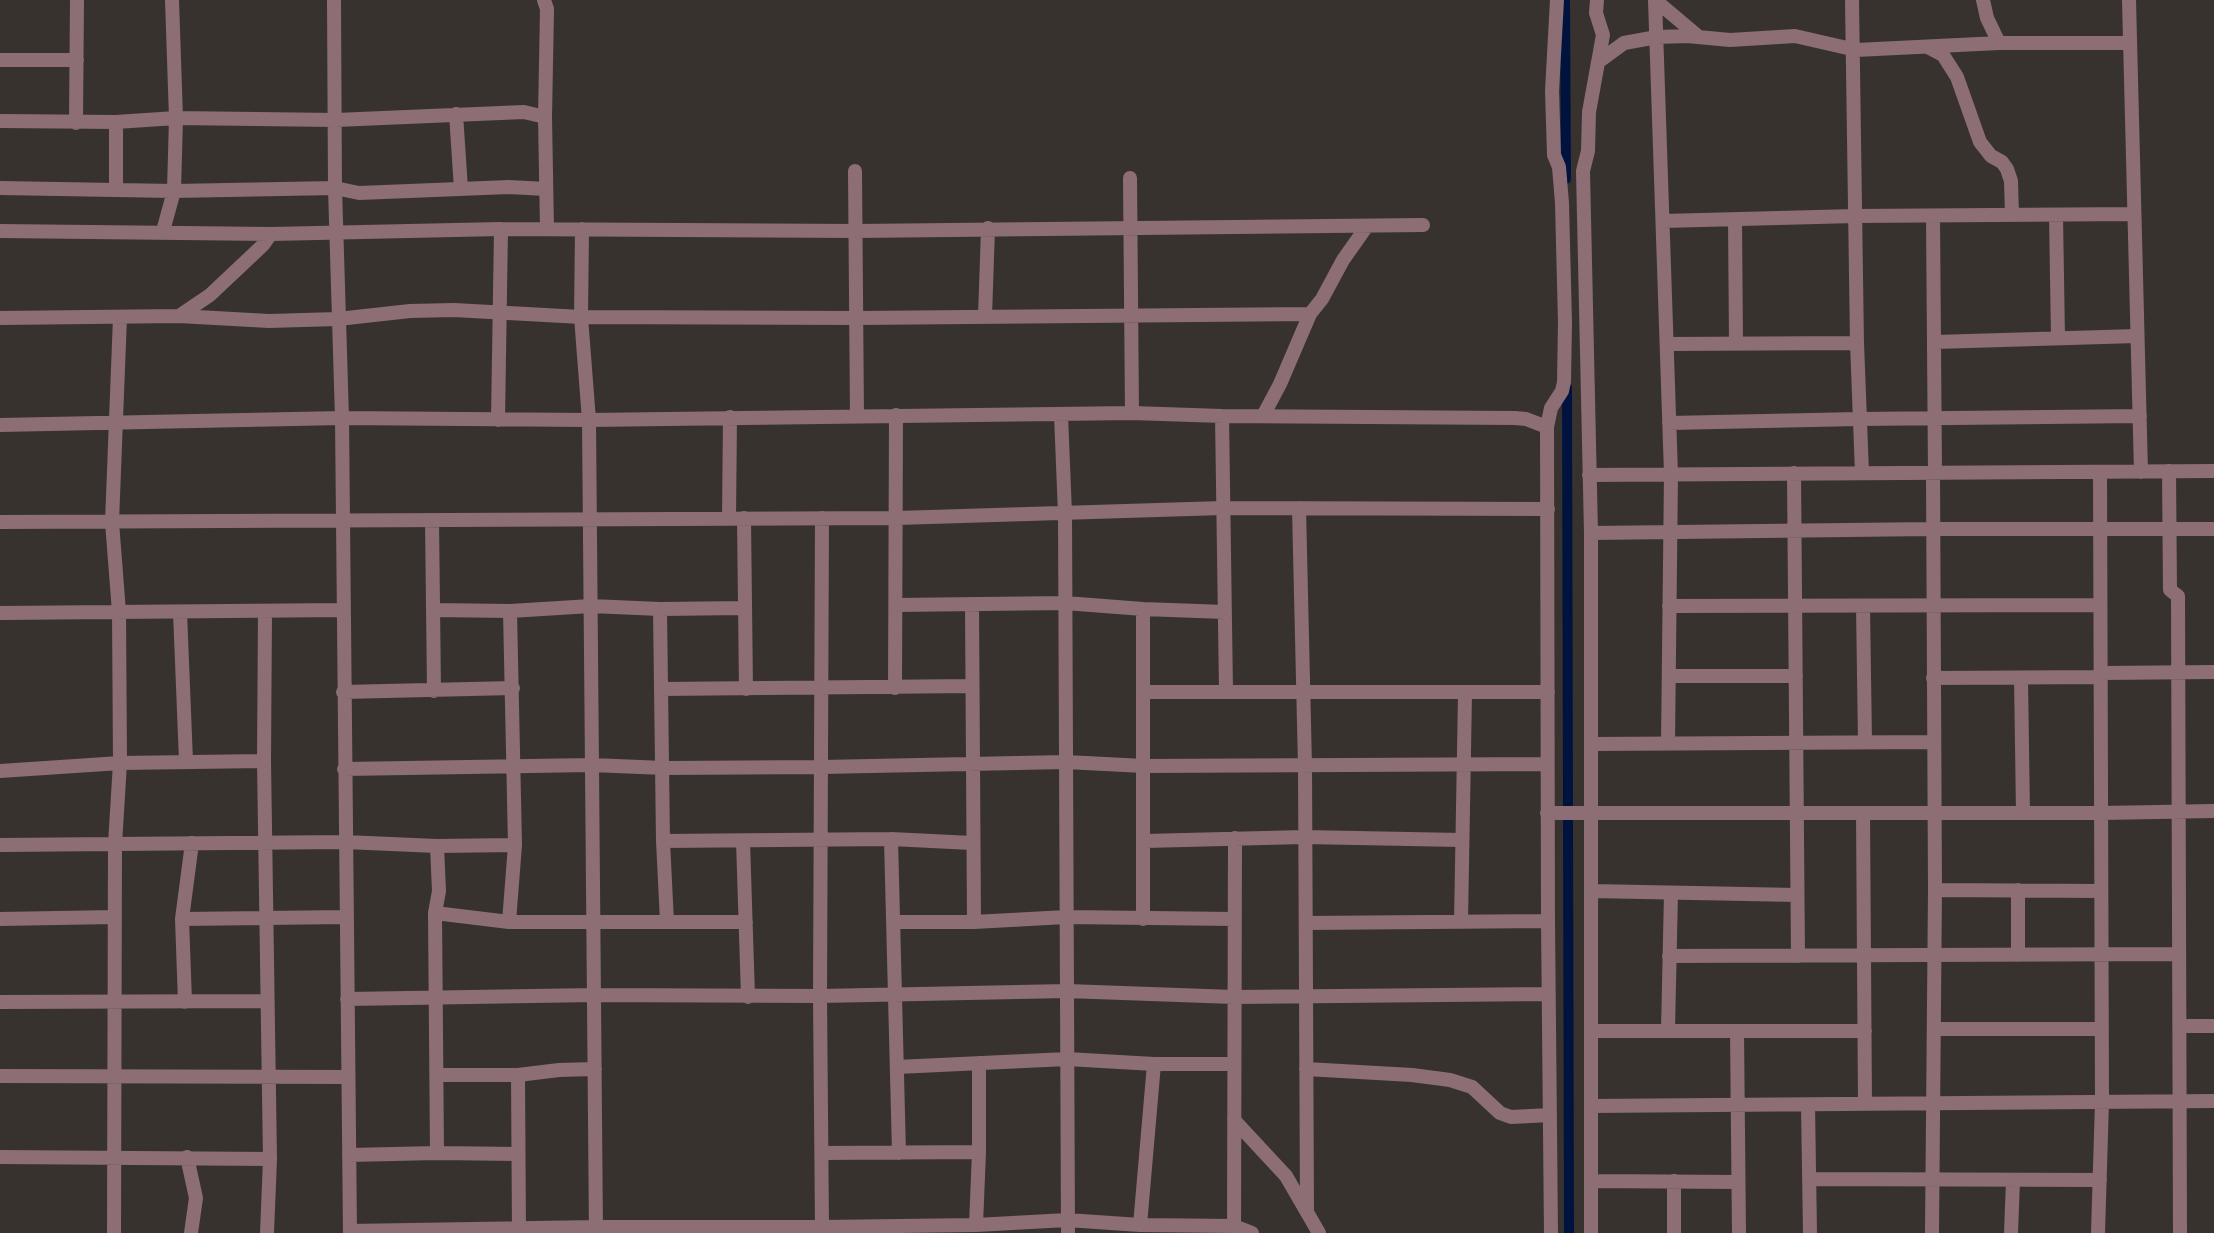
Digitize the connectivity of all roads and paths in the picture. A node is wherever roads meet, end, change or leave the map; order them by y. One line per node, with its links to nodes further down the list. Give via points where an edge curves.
1 (77, 0): 18 (street)
2 (172, 0): 22 (street)
3 (334, 0): 23 (street)
4 (544, 0): 21 (street)
5 (1557, 0): 86 (street, via 1552,91 1554,155 1562,203 1564,374)
6 (1597, 0): 19 (street, via 1603,35)
7 (1655, 0): 11 (street); 12 (street)
8 (1852, 0): 16 (street)
9 (1983, 0): 13 (street)
10 (2129, 0): 14 (street)
11 (1657, 37): 12 (street); 19 (street, via 1624,43); 41 (street)
12 (1699, 37): 16 (street, via 1804,37)
13 (1999, 43): 14 (street); 15 (street)
14 (2130, 43): 35 (street)
15 (1927, 47): 16 (street); 36 (street, via 1943,55 1957,77 1980,142 2007,169)
16 (1852, 50): 38 (street)
17 (0, 60): 18 (street)
18 (77, 60): 26 (street)
19 (1598, 62): 95 (street, via 1583,171)
20 (456, 114): 21 (street, via 524,112); 23 (street); 31 (street)
21 (545, 117): 32 (street)
22 (176, 118): 23 (street); 25 (street); 34 (street)
23 (336, 120): 30 (street)
24 (0, 121): 26 (street)
25 (116, 122): 26 (street); 33 (street)
26 (76, 123)
27 (855, 171): 49 (street)
28 (1130, 178): 44 (street)
29 (0, 188): 33 (street)
30 (335, 188): 31 (street, via 359,193); 34 (street); 52 (street)
31 (461, 189): 32 (street)
32 (546, 189): 47 (street)
33 (116, 190): 34 (street)
34 (174, 191): 51 (street)
35 (2134, 214): 37 (street); 64 (street)
36 (2012, 215): 37 (street); 39 (street)
37 (2056, 215): 65 (street)
38 (1855, 216): 39 (street); 40 (street); 68 (street)
39 (1933, 217): 66 (street)
40 (1735, 220): 41 (street); 67 (street)
41 (1662, 221): 69 (street)
42 (1423, 225): 43 (street)
43 (1367, 226): 44 (street); 55 (street)
44 (1129, 227): 45 (street); 56 (street)
45 (988, 228): 49 (street); 60 (street)
46 (501, 229): 47 (street); 52 (street); 54 (street)
47 (547, 229): 48 (street)
48 (582, 229): 49 (street); 59 (street)
49 (856, 230): 62 (street)
50 (0, 231): 51 (street)
51 (163, 231): 53 (street)
52 (337, 233): 53 (street); 63 (street)
53 (271, 234): 57 (street, via 210,295)
54 (500, 313): 59 (street); 63 (street, via 410,311); 80 (street)
55 (1310, 314): 56 (street); 75 (street)
56 (1132, 315): 60 (street); 70 (street)
57 (179, 316): 58 (street); 63 (street)
58 (120, 317): 61 (street); 83 (street)
59 (581, 317): 62 (street); 82 (street)
60 (985, 317): 62 (street)
61 (0, 318)
62 (857, 318): 73 (street)
63 (338, 319): 78 (street)
64 (2137, 336): 65 (street); 76 (street)
65 (2058, 338): 66 (street)
66 (1935, 342): 79 (street)
67 (1735, 343): 68 (street); 69 (street)
68 (1857, 343): 81 (street)
69 (1667, 344): 84 (street)
70 (1132, 413): 72 (street); 74 (street)
71 (896, 415): 72 (street); 73 (street); 100 (street)
72 (1061, 415): 99 (street)
73 (857, 416): 77 (street)
74 (1222, 416): 75 (street); 96 (street)
75 (1263, 416): 86 (street, via 1515,418)
76 (2140, 416): 79 (street); 90 (street)
77 (730, 417): 82 (street); 101 (street)
78 (342, 418): 80 (street); 83 (street); 103 (street)
79 (1936, 418): 81 (street); 93 (street)
80 (498, 419): 82 (street)
81 (1859, 419): 84 (street); 92 (street)
82 (589, 420): 105 (street)
83 (114, 423): 85 (street); 107 (street)
84 (1669, 423): 94 (street)
85 (0, 425)
86 (1547, 427): 98 (street)
87 (2169, 471): 88 (street); 90 (street); 109 (street)
88 (2214, 471)
89 (2100, 472): 90 (street); 93 (street); 111 (street)
90 (2141, 472)
91 (1794, 473): 92 (street); 94 (street); 112 (street)
92 (1862, 473): 93 (street)
93 (1934, 473): 108 (street)
94 (1671, 474): 95 (street); 113 (street)
95 (1589, 475): 114 (street)
96 (1223, 508): 97 (street); 99 (street); 133 (street)
97 (1299, 508): 98 (street); 150 (street)
98 (1548, 509): 153 (street)
99 (1065, 514): 100 (street); 115 (street)
100 (897, 517): 102 (street); 117 (street)
101 (736, 518): 102 (street); 105 (street); 124 (street)
102 (822, 518): 144 (street)
103 (342, 520): 104 (street); 107 (street); 127 (street)
104 (432, 520): 105 (street); 128 (street)
105 (591, 520): 119 (street)
106 (0, 522): 107 (street)
107 (112, 522): 131 (street)
108 (1932, 529): 111 (street); 112 (street); 123 (street)
109 (2169, 529): 110 (street); 111 (street); 135 (street, via 2169,590 2178,596)
110 (2214, 529)
111 (2100, 530): 118 (street)
112 (1796, 531): 113 (street); 121 (street)
113 (1670, 532): 114 (street); 120 (street)
114 (1591, 533): 159 (street)
115 (1065, 603): 116 (street); 126 (street); 162 (street)
116 (972, 604): 117 (street); 142 (street)
117 (896, 605): 145 (street)
118 (2101, 605): 123 (street); 137 (street)
119 (591, 606): 125 (street); 130 (street); 165 (street)
120 (1669, 606): 121 (street); 138 (street)
121 (1796, 606): 122 (street); 139 (street)
122 (1863, 606): 123 (street); 155 (street)
123 (1933, 606): 140 (street)
124 (744, 608): 125 (street); 147 (street)
125 (660, 609): 146 (street)
126 (1143, 609): 133 (street); 152 (street)
127 (342, 610): 129 (street); 151 (street)
128 (434, 610): 130 (street); 148 (street)
129 (265, 611): 132 (street); 161 (street)
130 (510, 611): 143 (street)
131 (119, 612): 132 (street); 134 (street); 163 (street)
132 (180, 612): 160 (street)
133 (1225, 612): 149 (street)
134 (0, 613)
135 (2178, 672): 136 (street); 137 (street); 175 (street)
136 (2214, 672)
137 (2101, 675): 141 (street); 182 (street)
138 (1669, 676): 139 (street); 157 (street)
139 (1796, 676): 158 (street)
140 (1933, 678): 141 (street); 156 (street)
141 (2021, 678): 181 (street)
142 (972, 687): 145 (street); 166 (street)
143 (513, 688): 148 (street); 169 (street)
144 (823, 688): 145 (street); 147 (street); 171 (street)
145 (895, 688)
146 (661, 689): 147 (street); 172 (street)
147 (746, 689)
148 (434, 691): 151 (street)
149 (1226, 691): 150 (street); 152 (street)
150 (1303, 691): 154 (street); 168 (street)
151 (344, 692): 173 (street)
152 (1143, 692): 167 (street)
153 (1548, 692): 154 (street); 164 (street)
154 (1465, 694): 170 (street)
155 (1865, 742): 156 (street); 158 (street)
156 (1934, 742): 177 (street)
157 (1668, 743): 158 (street); 159 (street)
158 (1797, 743): 179 (street)
159 (1591, 744): 183 (street)
160 (186, 761): 161 (street); 163 (street)
161 (264, 761): 194 (street)
162 (1066, 762): 166 (street); 167 (street); 209 (street)
163 (120, 763): 174 (street); 196 (street)
164 (1547, 764): 170 (street); 178 (street)
165 (592, 765): 169 (street); 172 (street); 217 (street)
166 (974, 765): 171 (street); 195 (street)
167 (1144, 765): 168 (street); 191 (street)
168 (1305, 765): 170 (street); 184 (street)
169 (513, 766): 173 (street); 198 (street)
170 (1463, 766): 188 (street)
171 (822, 767): 172 (street); 187 (street)
172 (664, 768): 189 (street)
173 (344, 769): 192 (street)
174 (0, 771)
175 (2179, 811): 176 (street); 182 (street); 224 (street)
176 (2214, 811)
177 (1934, 812): 180 (street); 181 (street); 200 (street)
178 (1553, 813): 183 (street); 215 (street)
179 (1797, 813): 180 (street); 183 (street); 205 (street)
180 (1863, 813): 230 (street)
181 (2023, 813): 182 (street)
182 (2101, 813): 203 (street)
183 (1585, 814): 202 (street)
184 (1304, 837): 185 (street); 188 (street); 223 (street)
185 (1235, 838): 191 (street); 214 (street)
186 (891, 839): 187 (street); 195 (street); 220 (street)
187 (822, 840): 190 (street); 236 (street)
188 (1461, 840): 222 (street)
189 (663, 841): 190 (street); 218 (street)
190 (743, 841): 219 (street)
191 (1145, 841): 213 (street)
192 (345, 842): 194 (street); 199 (street); 208 (street)
193 (192, 843): 194 (street); 196 (street); 212 (street)
194 (266, 843): 210 (street)
195 (972, 843): 221 (street)
196 (115, 844): 197 (street); 207 (street)
197 (0, 845)
198 (515, 845): 199 (street); 216 (street)
199 (437, 846): 206 (street, via 439,900)
200 (1935, 890): 201 (street); 225 (street)
201 (2018, 890): 203 (street); 226 (street)
202 (1591, 891): 204 (street); 250 (street)
203 (2101, 891): 227 (street)
204 (1671, 892): 205 (street); 228 (street)
205 (1797, 895): 229 (street)
206 (435, 913): 216 (street); 237 (street)
207 (115, 917): 211 (street); 242 (street)
208 (346, 917): 210 (street); 240 (street)
209 (1066, 917): 213 (street); 221 (street); 231 (street)
210 (267, 918): 212 (street); 244 (street)
211 (0, 919)
212 (182, 919): 243 (street)
213 (1143, 919): 214 (street)
214 (1234, 919): 239 (street)
215 (1548, 921): 222 (street); 232 (street)
216 (509, 922): 217 (street)
217 (594, 922): 218 (street); 233 (street)
218 (667, 922): 219 (street)
219 (746, 922): 238 (street)
220 (894, 922): 221 (street); 234 (street)
221 (974, 922)
222 (1461, 922): 223 (street)
223 (1306, 923): 235 (street)
224 (2179, 954): 227 (street); 245 (street)
225 (1935, 955): 226 (street); 230 (street); 247 (street)
226 (2018, 955): 227 (street)
227 (2101, 955): 248 (street)
228 (1669, 956): 229 (street); 249 (street)
229 (1798, 956): 230 (street)
230 (1864, 956): 252 (street)
231 (1067, 990): 234 (street); 239 (street); 253 (street)
232 (1548, 994): 235 (street); 274 (street)
233 (594, 995): 237 (street); 238 (street); 258 (street)
234 (896, 995): 236 (street); 257 (street)
235 (1306, 995): 239 (street); 259 (street)
236 (820, 996): 238 (street); 278 (street)
237 (436, 997): 240 (street); 260 (street)
238 (748, 997)
239 (1234, 997): 256 (street)
240 (347, 999): 265 (street)
241 (0, 1002): 242 (street)
242 (114, 1002): 243 (street); 263 (street)
243 (185, 1002): 244 (street)
244 (267, 1002): 264 (street)
245 (2180, 1026): 246 (street); 268 (street)
246 (2214, 1026)
247 (1935, 1029): 248 (street); 270 (street)
248 (2101, 1029): 267 (street)
249 (1668, 1030): 250 (street); 251 (street)
250 (1591, 1031): 273 (street)
251 (1737, 1031): 252 (street); 271 (street)
252 (1864, 1031): 269 (street)
253 (1067, 1059): 254 (street); 255 (street); 296 (street)
254 (979, 1063): 257 (street); 276 (street)
255 (1154, 1064): 256 (street); 295 (street)
256 (1234, 1064): 275 (street)
257 (897, 1067): 279 (street)
258 (595, 1069): 261 (street); 299 (street)
259 (1306, 1069): 274 (street, via 1450,1080 1472,1087 1511,1117); 293 (street)
260 (437, 1075): 261 (street); 277 (street)
261 (518, 1075): 281 (street)
262 (0, 1076): 263 (street)
263 (114, 1077): 264 (street); 285 (street)
264 (269, 1077): 265 (street); 284 (street)
265 (348, 1077): 280 (street)
266 (2214, 1101): 268 (street)
267 (2102, 1102): 268 (street); 270 (street); 289 (street)
268 (2180, 1102): 317 (street)
269 (1865, 1104): 270 (street); 272 (street)
270 (1934, 1104): 287 (street)
271 (1737, 1105): 272 (street); 273 (street); 292 (street)
272 (1808, 1105): 286 (street)
273 (1591, 1106): 290 (street)
274 (1550, 1115): 302 (street)
275 (1234, 1120): 293 (street, via 1286,1176); 301 (street)
276 (979, 1152): 279 (street); 294 (street)
277 (437, 1153): 280 (street); 281 (street)
278 (822, 1153): 279 (street); 297 (street)
279 (899, 1153)
280 (349, 1154): 304 (street)
281 (519, 1154): 303 (street)
282 (0, 1157): 285 (street)
283 (187, 1157): 284 (street); 285 (street); 306 (street, via 196,1198)
284 (270, 1159): 307 (street)
285 (113, 1160): 305 (street)
286 (1809, 1179): 287 (street); 313 (street)
287 (1932, 1180): 288 (street); 314 (street)
288 (2013, 1180): 289 (street); 315 (street)
289 (2100, 1180): 316 (street)
290 (1591, 1181): 291 (street); 310 (street)
291 (1674, 1181): 292 (street); 311 (street)
292 (1738, 1182): 312 (street)
293 (1307, 1212): 309 (street)
294 (976, 1225): 296 (street); 298 (street)
295 (1140, 1225): 296 (street); 301 (street)
296 (1068, 1226)
297 (822, 1227): 298 (street); 300 (street)
298 (901, 1229)
299 (596, 1230): 300 (street); 303 (street)
300 (749, 1230)
301 (1234, 1230): 308 (street)
302 (1549, 1230)
303 (519, 1231): 304 (street)
304 (350, 1232)
305 (114, 1233)
306 (191, 1233)
307 (267, 1233)
308 (1252, 1233)
309 (1319, 1233)
310 (1591, 1233)
311 (1674, 1233)
312 (1739, 1233)
313 (1810, 1233)
314 (1932, 1233)
315 (2011, 1233)
316 (2098, 1233)
317 (2180, 1233)

